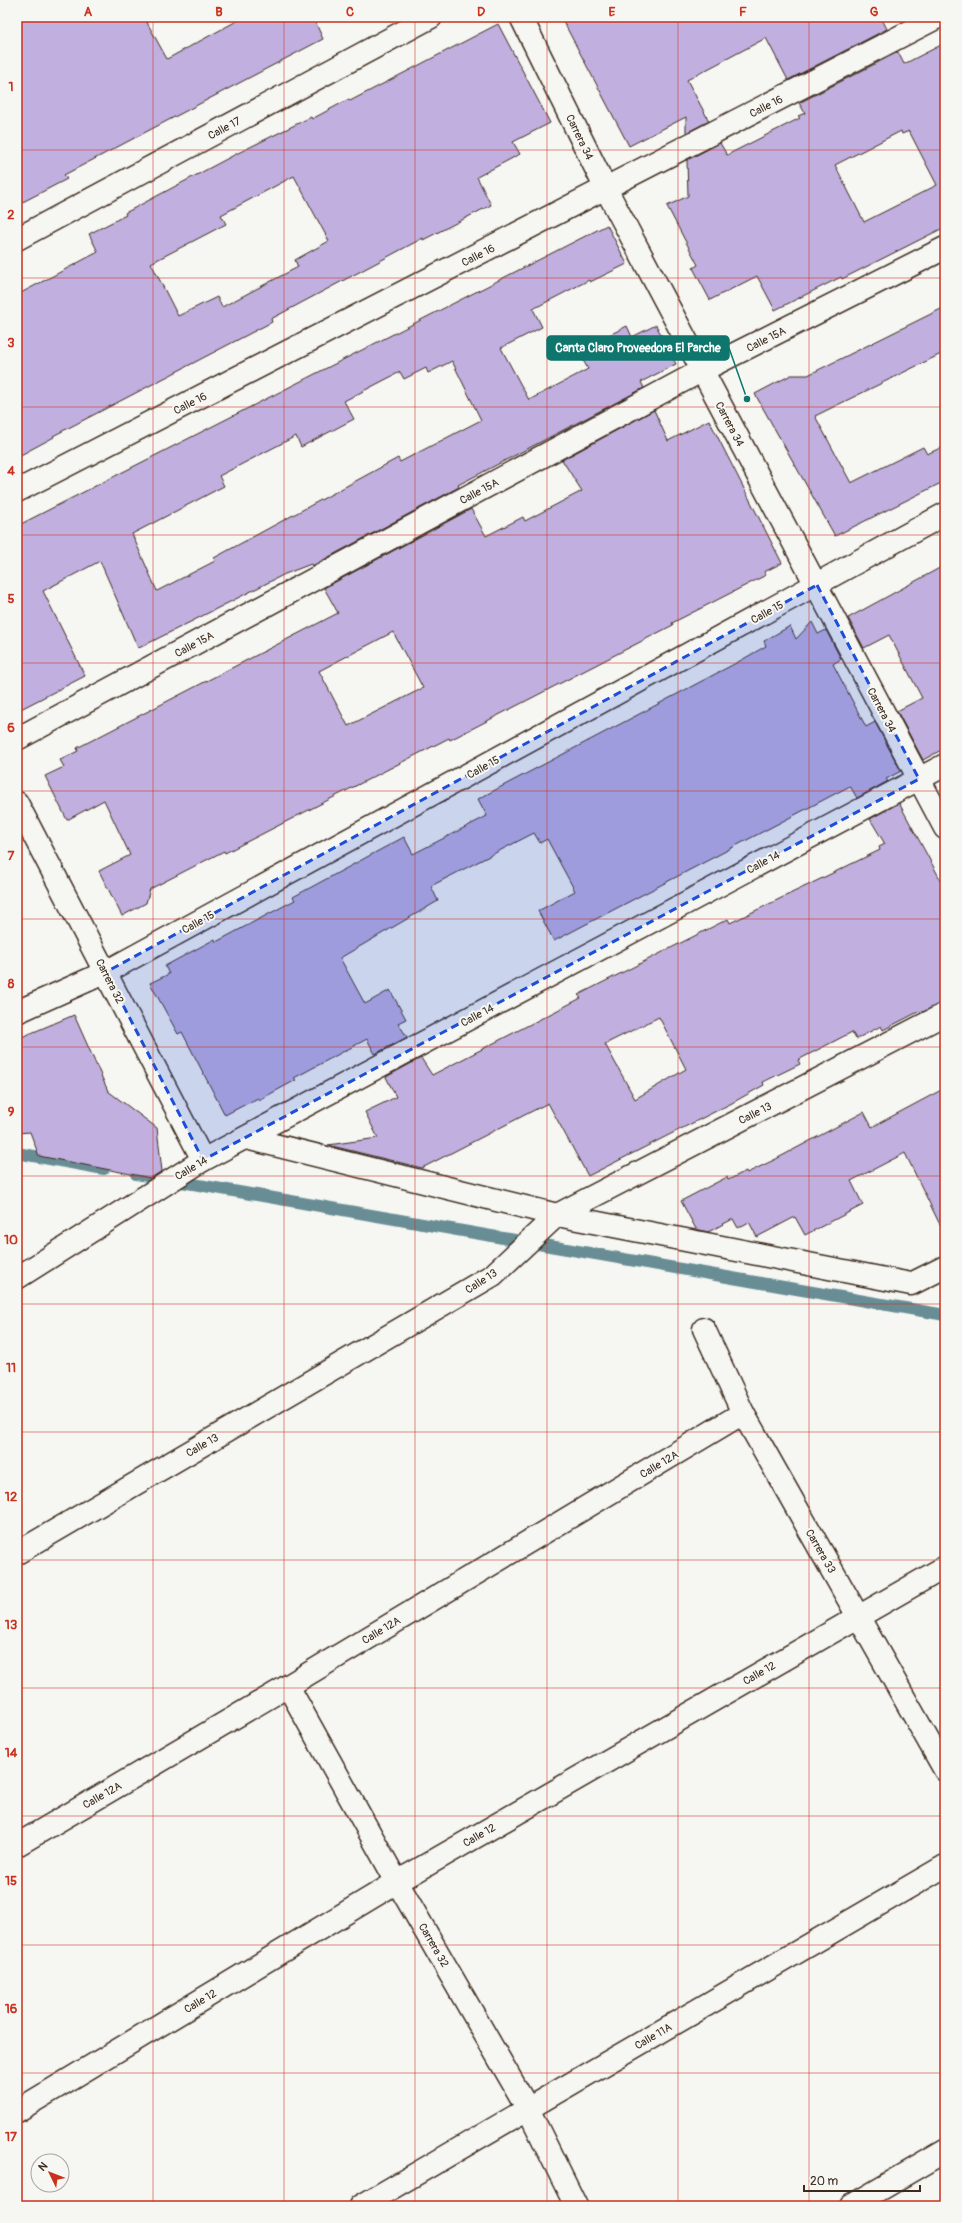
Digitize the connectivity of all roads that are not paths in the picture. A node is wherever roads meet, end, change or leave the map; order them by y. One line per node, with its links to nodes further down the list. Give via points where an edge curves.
1 (431, 17): 5 (street, Calle 17)
2 (521, 17): 4 (street, Carrera 34)
3 (938, 17): 4 (street, Calle 16)
4 (606, 189): 7 (street, Carrera 34); 8 (street, Calle 16)
5 (17, 239)
6 (945, 248): 7 (street, Calle 15A)
7 (701, 371): 10 (street, Carrera 34); 11 (street, Calle 15A)
8 (17, 491)
9 (945, 514): 10 (street, Calle 15)
10 (817, 585): 13 (street, Carrera 34); 16 (street, Calle 15)
11 (17, 739)
12 (945, 765): 13 (street, Calle 14)
13 (919, 779): 15 (street, Carrera 34); 19 (street, Calle 14)
14 (17, 803): 16 (street, Carrera 32)
15 (945, 828)
16 (106, 972): 17 (street, Calle 15); 20 (street, Carrera 32)
17 (17, 1012)
18 (945, 1014): 21 (street, Calle 13)
19 (246, 1138): 20 (street, Calle 14); 21 (street)
20 (195, 1165): 23 (street, Calle 14)
21 (550, 1221): 22 (street, via 911,1284); 26 (street, Calle 13, via 493,1275)
22 (945, 1267)
23 (17, 1278)
24 (704, 1329): 25 (street, Carrera 33)
25 (743, 1413): 28 (street, Carrera 33); 29 (street, Calle 12A)
26 (17, 1553)
27 (945, 1567): 28 (street, Calle 12)
28 (858, 1616): 30 (street, Carrera 33); 33 (street, Calle 12)
29 (288, 1686): 31 (street, Calle 12A); 33 (street, Carrera 32)
30 (945, 1770)
31 (17, 1845)
32 (945, 1866): 34 (street, Calle 11A)
33 (397, 1882): 34 (street, Carrera 32); 35 (street, Calle 12)
34 (528, 2109): 37 (street, Calle 11A); 38 (street, Carrera 32)
35 (17, 2111)
36 (945, 2151): 39 (street)
37 (361, 2206)
38 (576, 2206)
39 (851, 2206)

